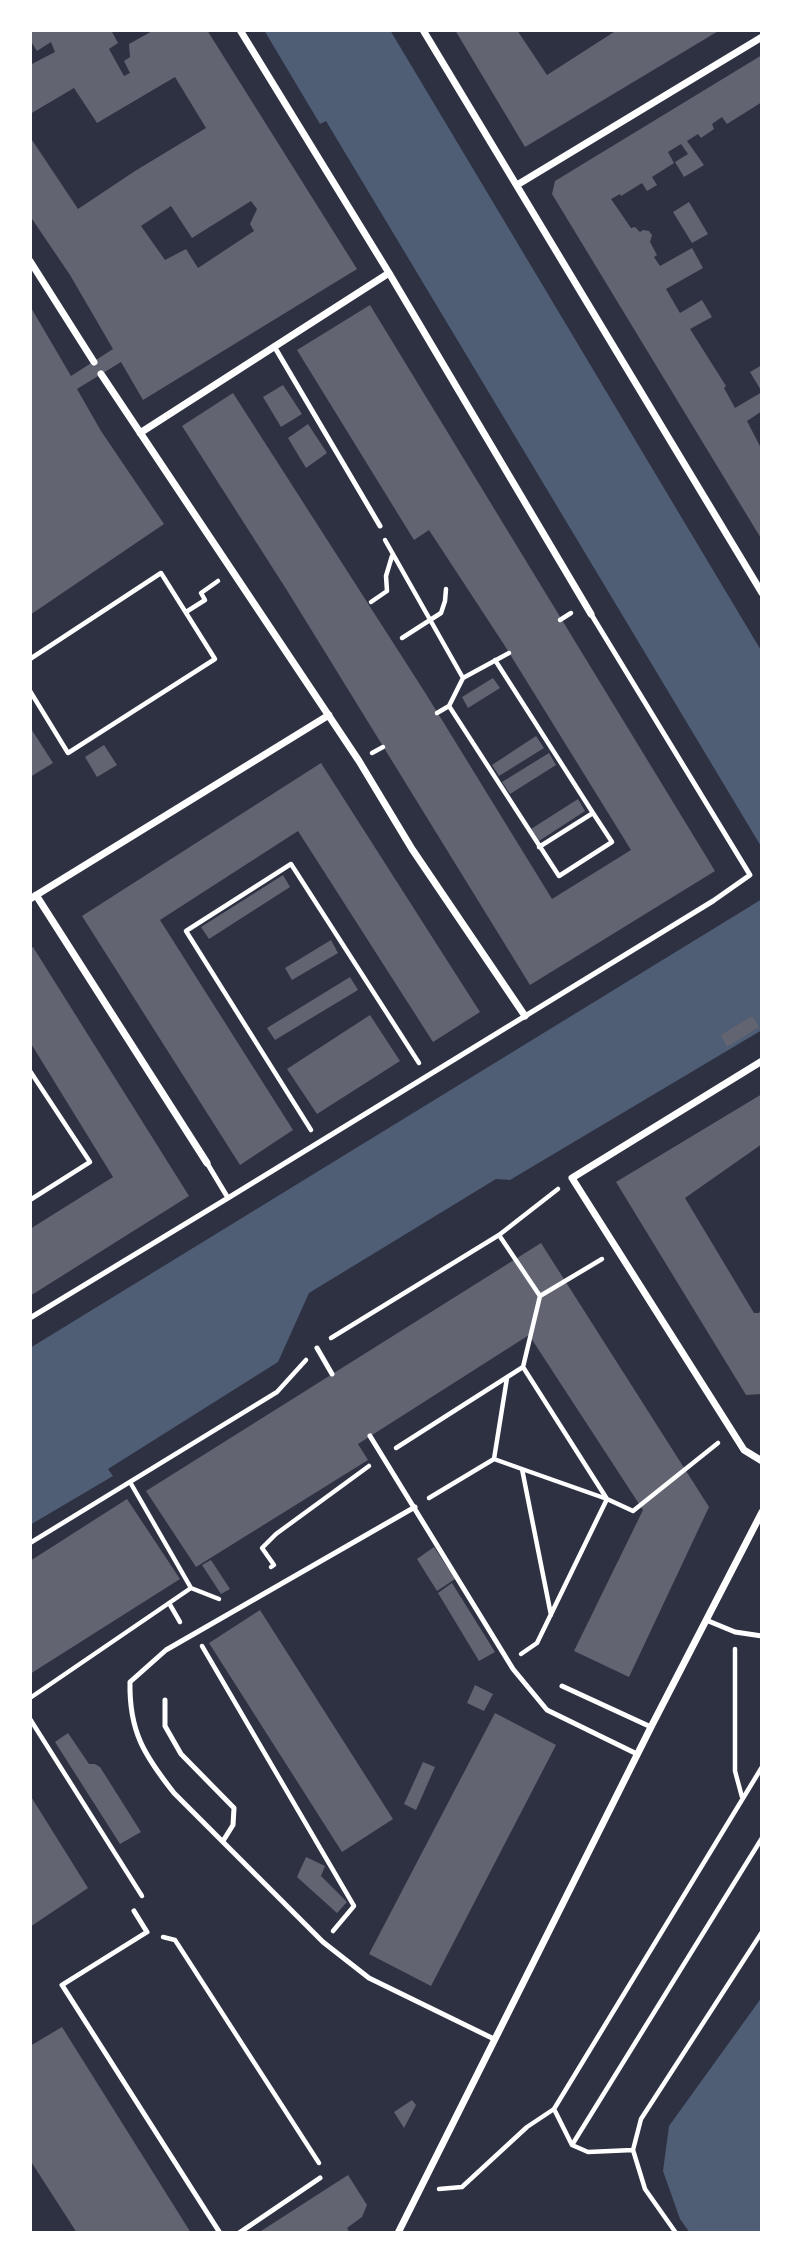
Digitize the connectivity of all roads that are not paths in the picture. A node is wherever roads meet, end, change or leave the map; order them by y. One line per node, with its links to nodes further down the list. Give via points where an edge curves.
1 (240, 30): 6 (street)
2 (423, 30): 4 (street)
3 (762, 37): 4 (street)
4 (517, 186): 12 (street)
5 (30, 261): 8 (street)
6 (388, 273): 7 (street); 13 (street)
7 (274, 346): 10 (street); 11 (lane)
8 (93, 362)
9 (101, 374): 10 (street)
10 (139, 433): 14 (street)
11 (380, 526)
12 (762, 593)
13 (591, 614): 16 (lane, via 750,875)
14 (329, 715): 15 (street); 16 (street, via 412,849)
15 (33, 897): 18 (street)
16 (525, 1016): 19 (lane)
17 (762, 1061): 24 (street, via 572,1178 744,1450)
18 (207, 1163): 19 (lane)
19 (228, 1198): 20 (lane)
20 (30, 1318)
21 (317, 1348): 22 (lane)
22 (332, 1374)
23 (370, 1436): 25 (lane)
24 (762, 1461)
25 (415, 1507): 32 (lane, via 509,1661 547,1710); 33 (lane, via 166,1650 130,1682 129,1703 137,1738 174,1793)
26 (762, 1512): 27 (street)
27 (706, 1620): 28 (lane, via 735,1632); 31 (street)
28 (762, 1636)
29 (562, 1685): 31 (lane)
30 (165, 1700): 33 (lane, via 165,1726 181,1754 234,1808 233,1825)
31 (651, 1727): 32 (street)
32 (637, 1754): 35 (street)
33 (223, 1841): 35 (lane, via 323,1942 369,1978)
34 (134, 1911): 37 (lane, via 147,1931 62,1985)
35 (494, 2039): 39 (street)
36 (320, 2178): 38 (lane)
37 (220, 2233)
38 (239, 2233)
39 (398, 2233)

